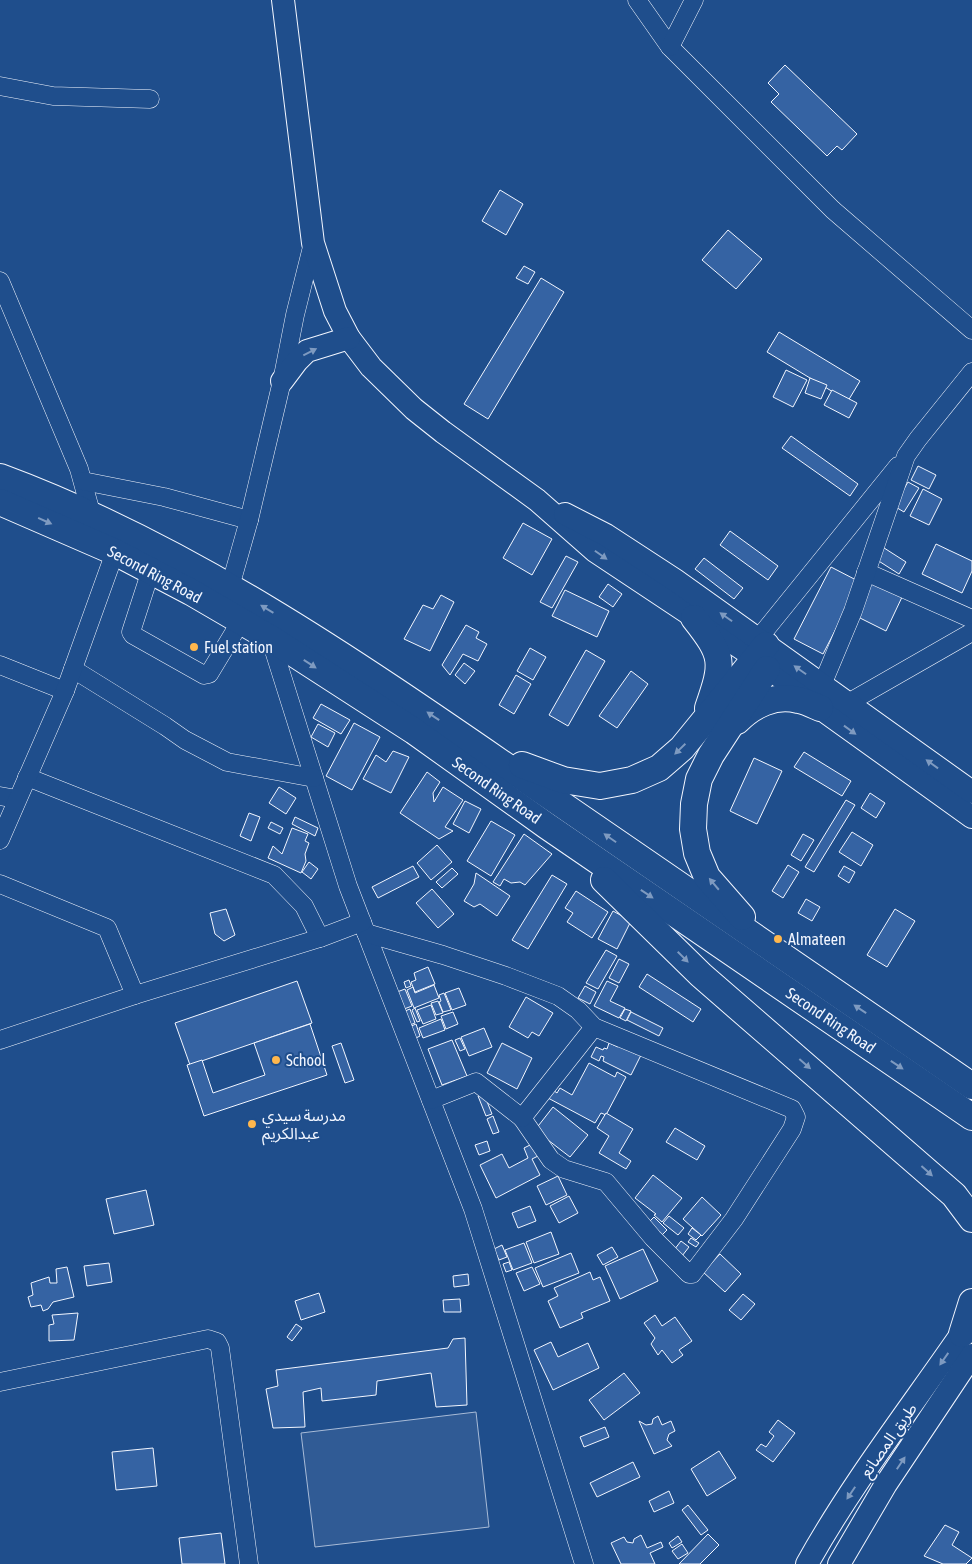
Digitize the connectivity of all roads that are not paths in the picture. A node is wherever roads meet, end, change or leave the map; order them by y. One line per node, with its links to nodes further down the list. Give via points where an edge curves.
1 (284, 0): 7 (main road)
2 (637, 0): 4 (street)
3 (694, 0): 4 (street)
4 (670, 47): 9 (street, via 833,210)
5 (0, 86): 6 (street, via 53,96)
6 (150, 98)
7 (313, 243): 10 (main road, via 335,311); 12 (street, via 294,315)
8 (0, 281): 15 (street)
9 (972, 330)
10 (349, 338): 12 (main road, one-way to 10, via 307,351); 16 (main road, via 371,367 414,409)
11 (972, 372): 13 (street)
12 (282, 381): 19 (street)
13 (906, 456): 22 (street); 29 (street)
14 (0, 477): 18 (highway, Second Ring Road)
15 (83, 481): 18 (street); 19 (street, via 164,497)
16 (537, 500): 24 (main road, one-way to 24, via 594,551); 29 (main road, one-way to 16, via 675,580 606,535)
17 (0, 502): 20 (highway, Second Ring Road, one-way to 20)
18 (92, 516): 23 (highway, Second Ring Road)
19 (249, 520): 23 (street)
20 (115, 552): 21 (highway, Second Ring Road); 31 (street)
21 (151, 570): 26 (highway, Second Ring Road); 26 (street, via 131,632 133,635 204,675 209,674)
22 (866, 572): 25 (street); 33 (street)
23 (230, 587): 36 (highway, Second Ring Road, one-way to 23, via 372,675)
24 (694, 618): 29 (main road); 35 (highway, via 712,640 718,654)
25 (972, 619)
26 (241, 621): 28 (highway, Second Ring Road)
27 (972, 632): 34 (street)
28 (270, 638): 38 (street); 43 (highway, Second Ring Road, one-way to 43, via 414,731)
29 (765, 653): 33 (main road); 35 (highway)
30 (0, 665): 32 (street)
31 (73, 669): 32 (street); 38 (street, via 185,740 227,762)
32 (65, 692): 37 (street)
33 (821, 697): 34 (main road); 35 (highway, via 778,699); 42 (main road, one-way to 42)
34 (848, 703): 39 (main road, one-way to 34)
35 (715, 726): 36 (highway, one-way to 36, via 659,768 632,780 600,786 563,780 528,768); 48 (highway, one-way to 35, via 707,876 697,853 692,828 694,804 699,779 711,755)
36 (462, 736): 48 (highway, Second Ring Road, one-way to 36)
37 (27, 777): 41 (street); 47 (street, via 274,875 304,906)
38 (314, 778): 46 (street)
39 (972, 792)
40 (0, 796): 41 (street)
41 (17, 799): 44 (street)
42 (972, 817)
43 (547, 826): 54 (highway, Second Ring Road, one-way to 54); 56 (highway, one-way to 56, via 701,975 954,1195)
44 (0, 840)
45 (0, 884): 49 (street, via 107,928)
46 (364, 927): 47 (street); 50 (street, via 558,996); 53 (street)
47 (320, 938): 49 (street)
48 (769, 947): 52 (highway, Second Ring Road, one-way to 48)
49 (135, 995): 51 (street)
50 (594, 1027): 55 (street); 55 (street, via 795,1111 792,1129 734,1219 692,1274 653,1238 606,1182 564,1169 551,1160)
51 (0, 1040)
52 (972, 1086)
53 (431, 1100): 55 (street, via 476,1082); 61 (street, via 473,1209)
54 (972, 1117)
55 (522, 1118)
56 (972, 1219)
57 (972, 1302): 58 (highway)
58 (969, 1336): 62 (main road, طريق المصانع, one-way to 62, via 865,1472); 63 (main road, طريق المصانع, one-way to 58)
59 (0, 1382): 60 (street, via 208,1339 217,1342)
60 (249, 1564)
61 (584, 1564)
62 (807, 1564)
63 (838, 1564)

